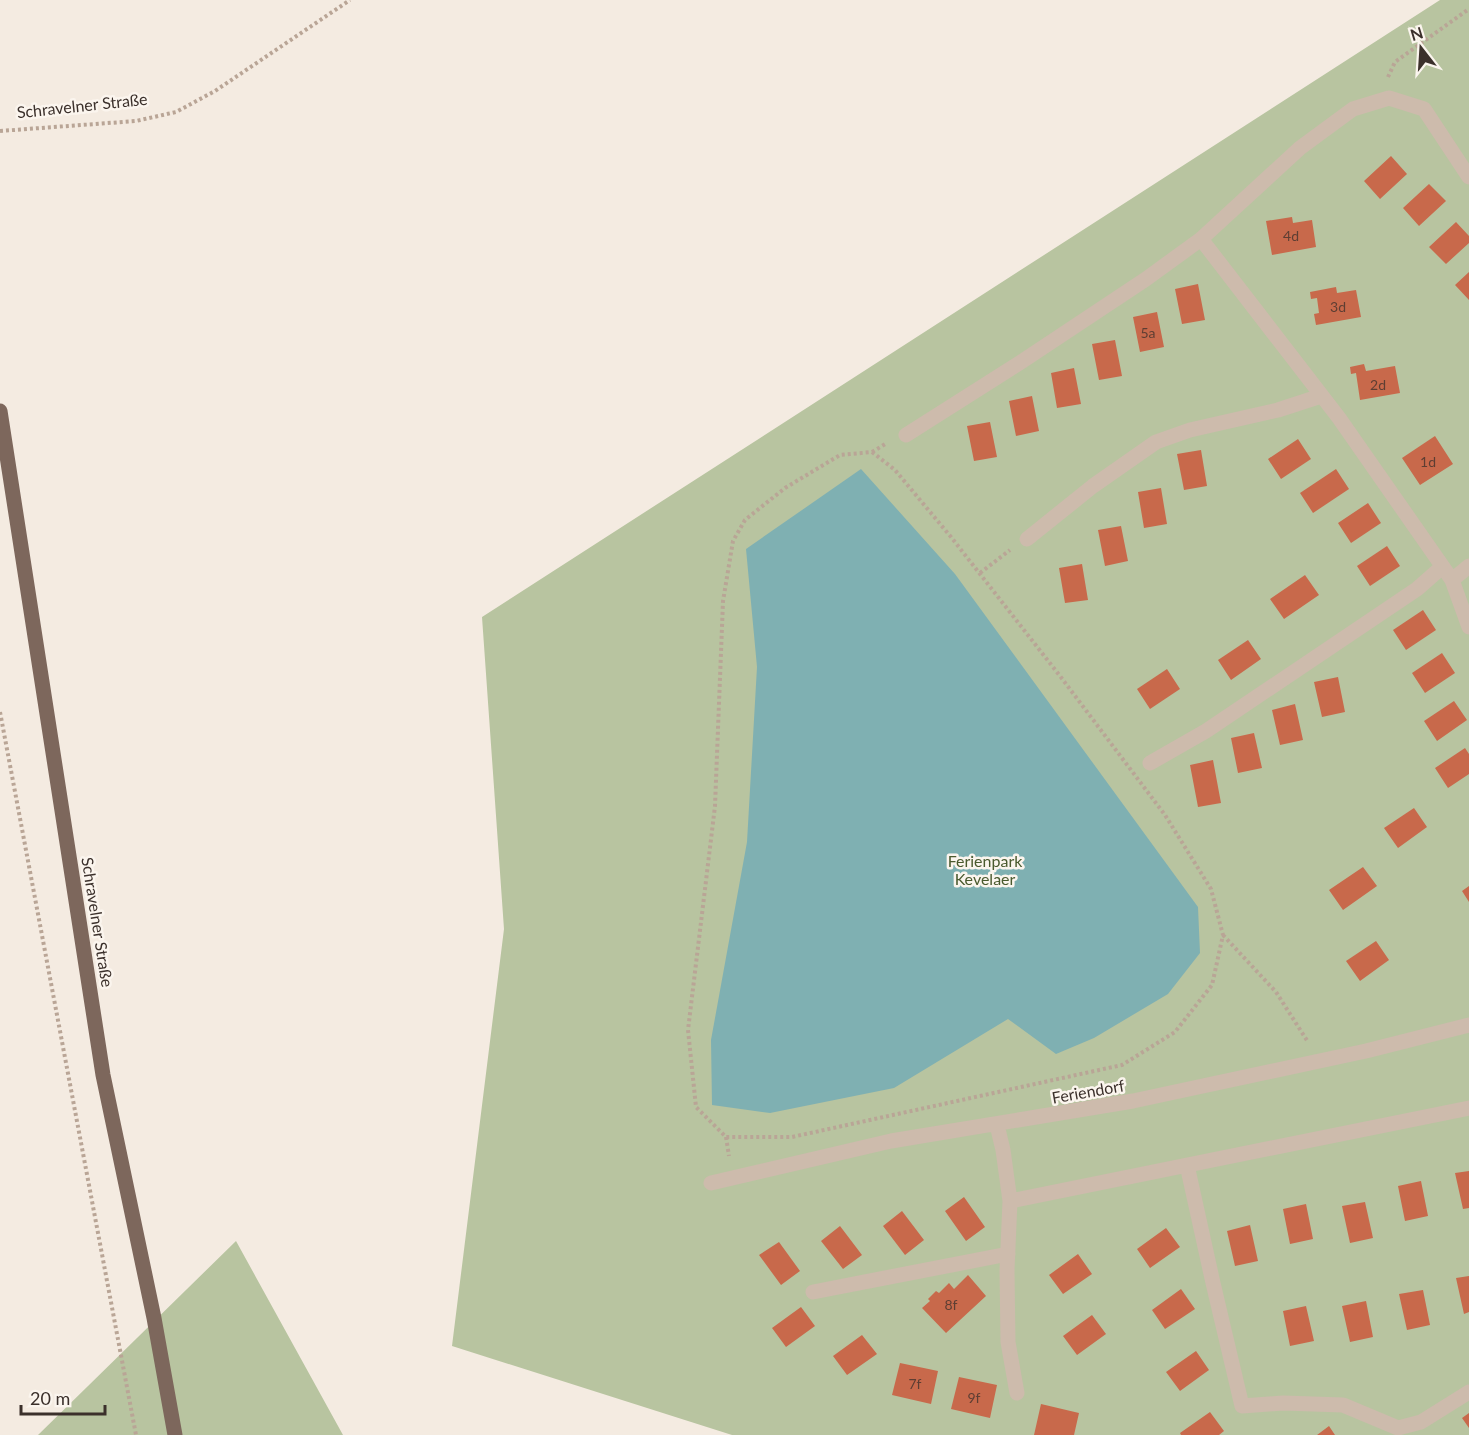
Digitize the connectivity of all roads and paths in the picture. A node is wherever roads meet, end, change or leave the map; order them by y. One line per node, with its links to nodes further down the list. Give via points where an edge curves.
1 (350, 0): 4 (path, Schravelner Straße, via 215,91 176,112 136,121)
2 (1469, 9): 3 (path, via 1395,62 1386,80)
3 (1389, 98): 5 (lane, via 1424,109); 6 (lane, via 1353,109 1300,148)
4 (0, 131)
5 (1468, 174)
6 (1201, 239): 7 (lane); 9 (lane, via 1022,362)
7 (1321, 396): 10 (lane, via 1155,442); 12 (lane)
8 (0, 411): 32 (main road, Schravelner Straße, via 103,1075)
9 (906, 435)
10 (1027, 539): 13 (path)
11 (1469, 566): 14 (lane)
12 (1442, 567): 14 (lane); 17 (lane, via 1417,589 1206,731)
13 (980, 573): 18 (path, via 1165,814 1211,889); 18 (path, via 895,470 872,452 840,455 785,488 745,520 733,542 723,601 715,806 687,1030 696,1107 726,1137 792,1137 1122,1065 1175,1032 1205,995 1212,985)
14 (1452, 580): 15 (lane)
15 (1469, 627)
16 (0, 712): 31 (path)
17 (1150, 763)
18 (1223, 935): 20 (path, via 1276,992)
19 (1469, 1025): 20 (lane, Feriendorf)
20 (1320, 1061): 22 (lane, Feriendorf)
21 (1469, 1108): 23 (lane)
22 (998, 1125): 24 (lane, Feriendorf, via 891,1141); 25 (lane)
23 (1187, 1165): 25 (lane); 30 (lane, via 1242,1406 1343,1405)
24 (711, 1183)
25 (1010, 1201): 26 (lane)
26 (1008, 1254): 27 (lane); 29 (lane, via 1008,1342)
27 (813, 1292)
28 (1469, 1392): 30 (lane)
29 (1017, 1393)
30 (1399, 1431)
31 (136, 1435)
32 (175, 1435)

